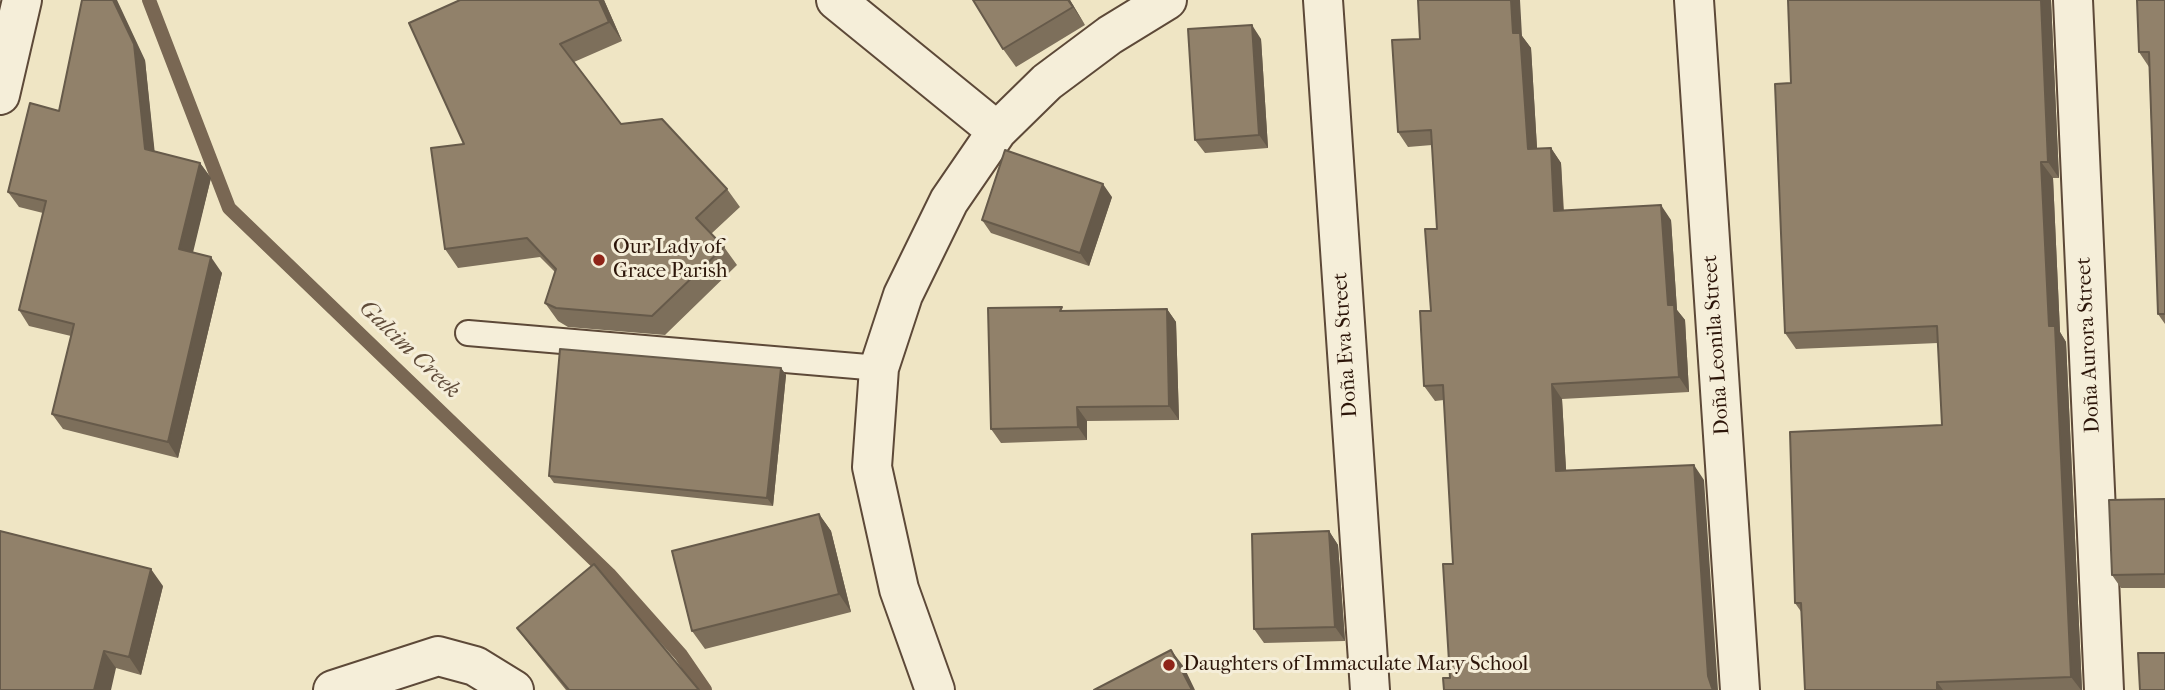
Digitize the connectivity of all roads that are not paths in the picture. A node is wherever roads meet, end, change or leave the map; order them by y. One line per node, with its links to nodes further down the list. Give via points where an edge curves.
1 (22, 0): 7 (street)
2 (836, 0): 8 (street)
3 (1167, 0): 8 (street, via 1110,34 1047,82)
4 (1323, 0): 14 (street, Doña Eva Street)
5 (1694, 0): 15 (street, Doña Leonila Street)
6 (2073, 0): 16 (street, Doña Aurora Street)
7 (0, 95)
8 (997, 131): 10 (street, via 949,201 909,283)
9 (468, 333): 10 (lane)
10 (879, 368): 13 (street, via 872,467 899,589)
11 (332, 690): 12 (street, via 438,656 475,666)
12 (514, 690)
13 (935, 690)
14 (1370, 690)
15 (1740, 690)
16 (2104, 690)

